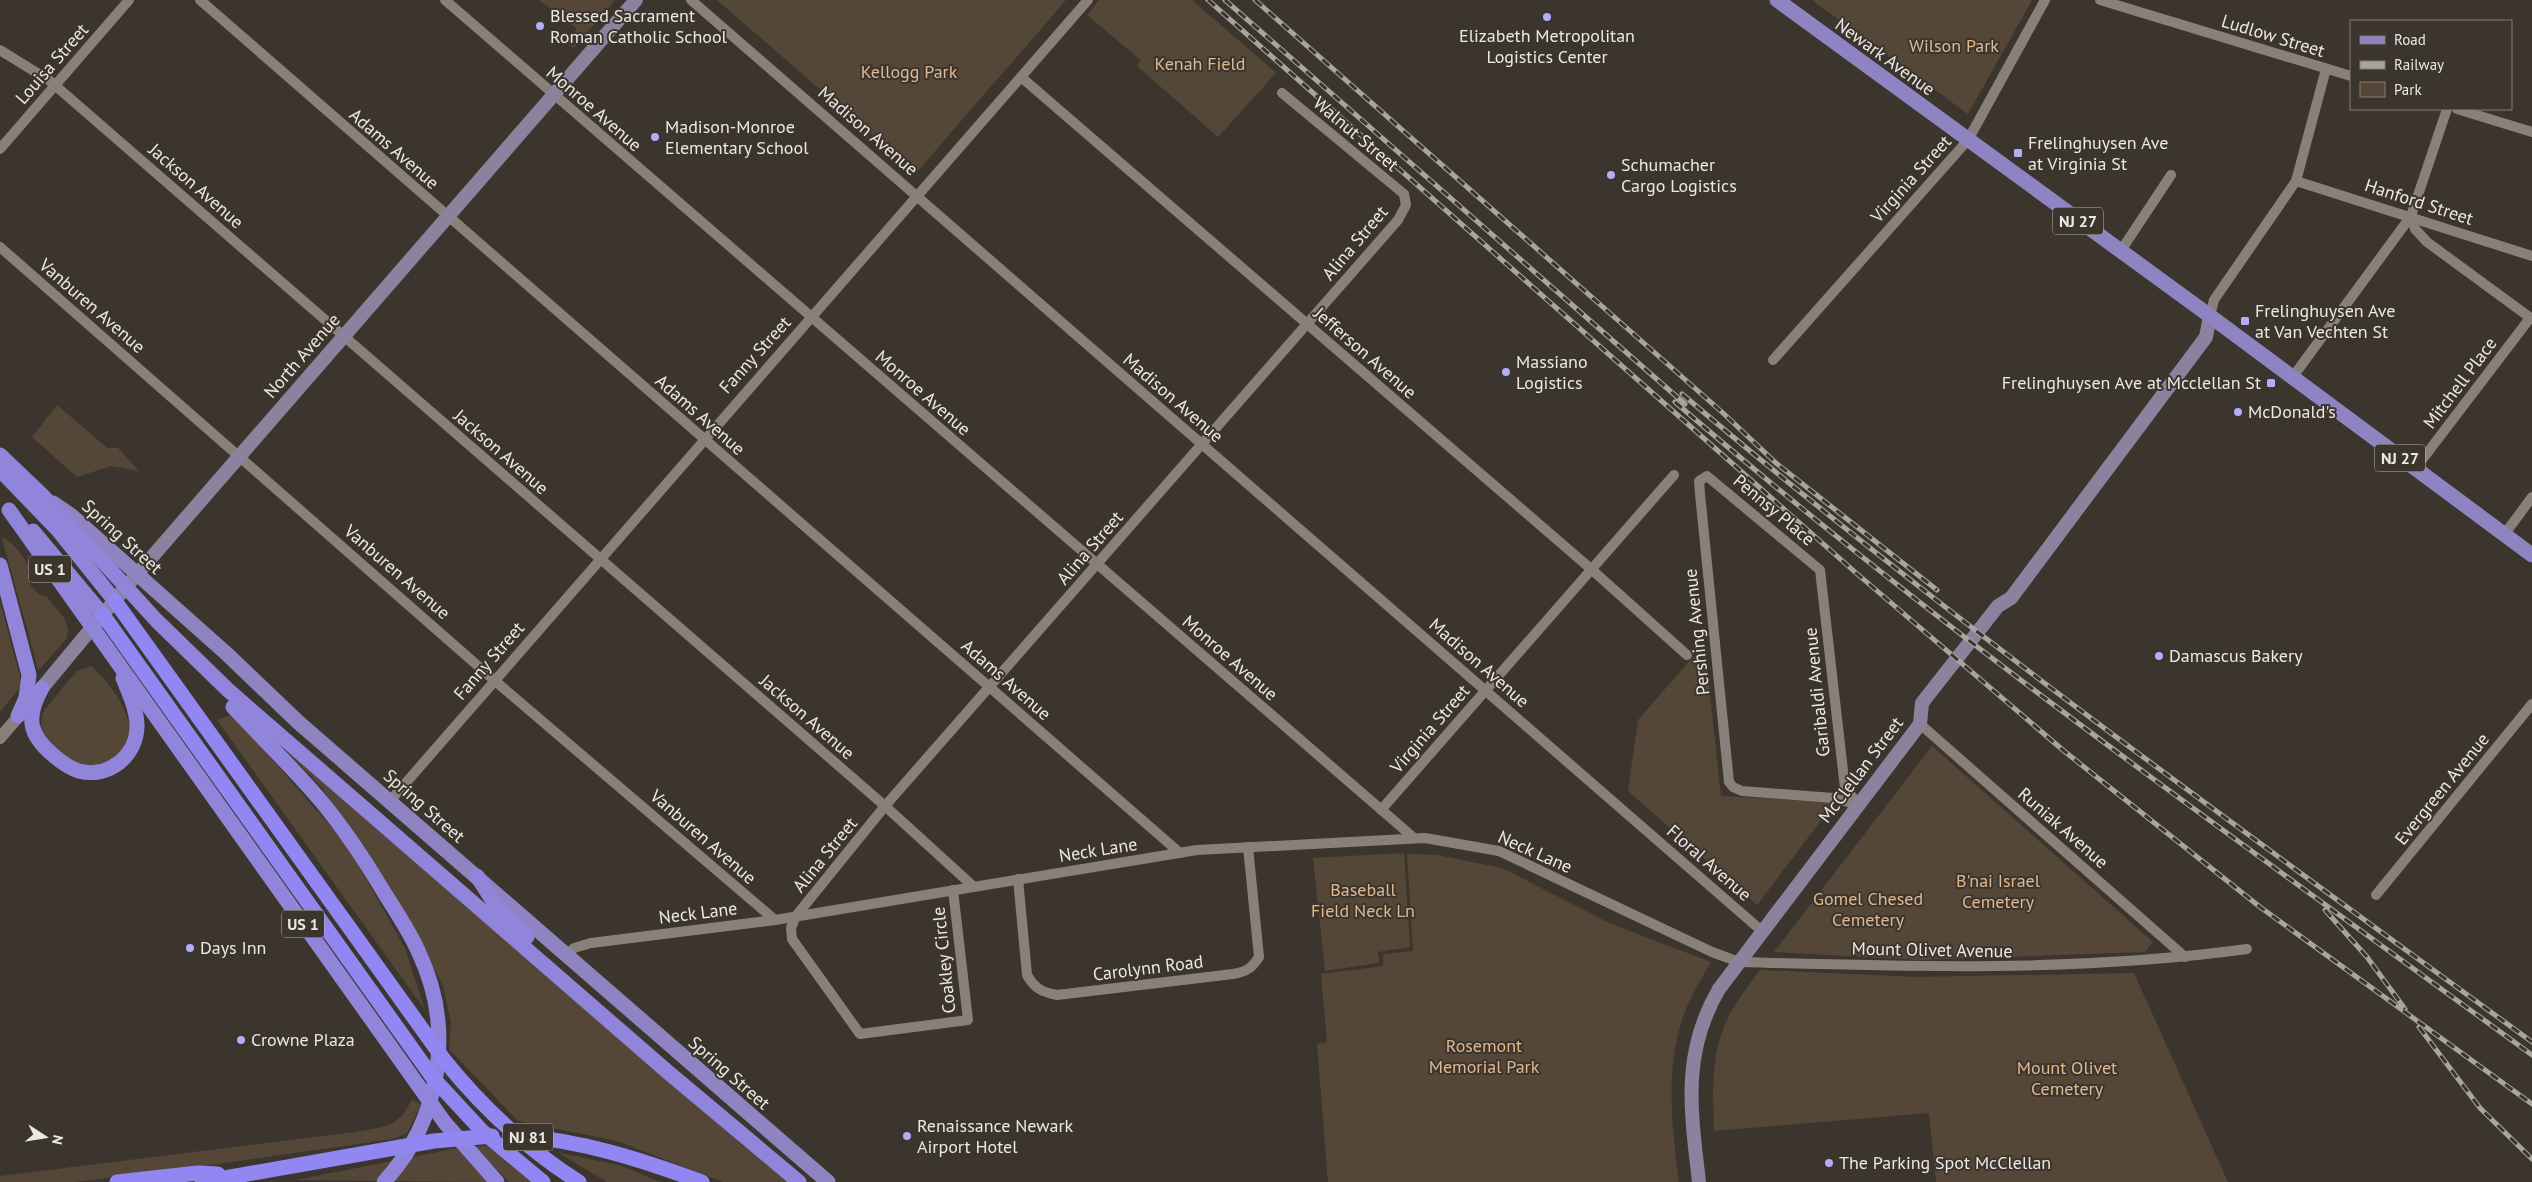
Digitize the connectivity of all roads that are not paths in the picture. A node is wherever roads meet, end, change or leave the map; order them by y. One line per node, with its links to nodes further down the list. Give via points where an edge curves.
1 (129, 0): 14 (street, Louisa Street)
2 (200, 0): 27 (street, Adams Avenue)
3 (445, 0): 16 (street, Monroe Avenue)
4 (636, 0): 16 (main road, North Avenue)
5 (691, 0): 24 (street, Madison Avenue)
6 (1088, 0): 13 (street, Fanny Street)
7 (1777, 0): 20 (main road, Newark Avenue / NJ 27)
8 (2045, 0): 20 (street, Virginia Street)
9 (2100, 0): 11 (street, Ludlow Street)
10 (0, 50): 14 (street, Jackson Avenue)
11 (2326, 69): 12 (street, Ludlow Street); 23 (street)
12 (2350, 76)
13 (1021, 77): 24 (street, Fanny Street); 34 (street, Jefferson Avenue)
14 (55, 85): 21 (street, Louisa Street); 35 (street, Jackson Avenue)
15 (1282, 93): 25 (street, Walnut Street, via 1404,194)
16 (554, 96): 27 (main road, North Avenue); 32 (street, Monroe Avenue)
17 (2446, 110): 26 (street)
18 (2460, 110): 19 (street)
19 (2532, 132)
20 (1968, 140): 29 (main road, NJ 27); 36 (street, Virginia Street)
21 (0, 149)
22 (2171, 175): 29 (street)
23 (2296, 181): 26 (street, Hanford Street); 31 (street, via 2214,300)
24 (918, 196): 32 (street, Fanny Street); 39 (street, Madison Avenue)
25 (1407, 201): 34 (street, Alina Street, via 1398,220)
26 (2411, 216): 30 (street, Hanford Street); 33 (street, via 2415,229 2427,242); 37 (street)
27 (448, 217): 35 (main road, North Avenue); 38 (street, Adams Avenue)
28 (0, 248): 41 (street, Vanburen Avenue)
29 (2120, 252): 31 (main road, NJ 27)
30 (2532, 256)
31 (2210, 316): 37 (main road, NJ 27); 70 (main road, McClellan Street, via 2206,337 2011,598 1998,606 1922,703)
32 (810, 318): 38 (street, Fanny Street); 52 (street, Monroe Avenue)
33 (2531, 318): 42 (street, Mitchell Place)
34 (1306, 325): 39 (street, Alina Street); 54 (street, Jefferson Avenue)
35 (343, 337): 41 (main road, North Avenue); 51 (street, Jackson Avenue)
36 (1774, 360)
37 (2292, 378): 42 (main road, NJ 27)
38 (702, 439): 51 (street, Fanny Street); 65 (street, Adams Avenue)
39 (1202, 444): 52 (street, Alina Street); 67 (street, Madison Avenue)
40 (0, 455): 46 (highway, Spring Street / US 1)
41 (240, 456): 56 (main road, North Avenue); 64 (street, Vanburen Avenue)
42 (2416, 469): 49 (main road, NJ 27)
43 (0, 470): 58 (highway, via 58,530)
44 (1674, 475): 54 (street, Virginia Street)
45 (1707, 476): 55 (street, Pennsy Place); 73 (street, Pershing Avenue, via 1700,481 1700,494 1727,773 1733,787 1742,791 1833,798)
46 (44, 497): 56 (main road, Spring Street, via 72,516); 57 (highway, US 1)
47 (2532, 497): 49 (street)
48 (5, 505): 59 (highway, via 40,537); 60 (highway, US 1)
49 (2504, 535): 50 (main road, NJ 27)
50 (2532, 556)
51 (599, 559): 64 (street, Fanny Street); 74 (street, Jackson Avenue)
52 (1097, 564): 65 (street, Alina Street); 75 (street, Monroe Avenue)
53 (0, 565): 69 (highway, via 29,675 26,698)
54 (1591, 569): 62 (street, Jefferson Avenue); 67 (street, Virginia Street)
55 (1820, 570): 73 (street, Garibaldi Avenue, via 1844,788)
56 (137, 575): 57 (main road, North Avenue); 72 (main road, Spring Street)
57 (125, 588): 58 (main road, North Avenue); 61 (highway, US 1)
58 (115, 601): 59 (main road, North Avenue); 101 (highway, via 445,1061 480,1102 506,1126)
59 (103, 615): 60 (main road, North Avenue); 100 (highway, via 433,1078 483,1132)
60 (93, 627): 63 (highway, US 1); 66 (main road, North Avenue)
61 (177, 641): 92 (highway, US 1, via 255,714); 98 (highway, via 227,701 280,754 330,813 376,880 410,936 427,972 439,1035 434,1087 416,1137)
62 (1687, 655)
63 (117, 660): 66 (highway, via 134,708 136,733 126,756 105,770 84,772 72,768 40,744 34,733 32,716); 99 (highway, US 1, via 440,1116)
64 (494, 680): 72 (street, Fanny Street); 87 (street, Vanburen Avenue)
65 (989, 687): 74 (street, Alina Street); 79 (street, Adams Avenue)
66 (42, 688): 69 (street, North Avenue)
67 (1485, 690): 75 (street, Virginia Street); 76 (street, Madison Avenue)
68 (2532, 704): 84 (street, Evergreen Avenue)
69 (18, 716): 71 (street, North Avenue)
70 (1920, 724): 73 (main road, McClellan Street); 91 (street, Runiak Avenue)
71 (0, 738)
72 (390, 801): 80 (main road, Spring Street)
73 (1858, 805): 88 (main road, McClellan Street)
74 (885, 806): 82 (street, Jackson Avenue); 86 (street, Alina Street)
75 (1381, 810): 77 (street)
76 (1634, 819): 88 (street, Floral Avenue)
77 (1414, 838): 78 (street, Neck Lane); 85 (street, Neck Lane, via 1499,851)
78 (1248, 848): 79 (street, Neck Lane); 81 (street, Carolynn Road, via 1259,957 1245,972 1234,974 1057,995 1042,992 1027,975)
79 (1180, 853): 81 (street, Neck Lane)
80 (477, 876): 90 (main road, Spring Street); 92 (highway, via 496,906 527,937)
81 (1018, 880): 82 (street, Neck Lane)
82 (974, 887): 83 (street, Neck Lane)
83 (953, 890): 86 (street, Neck Lane); 86 (street, Coakley Circle, via 968,1020 860,1034 792,939)
84 (2376, 894)
85 (1628, 912): 93 (street, Mount Olivet Avenue)
86 (796, 916): 87 (street, Neck Lane)
87 (775, 920): 90 (street, Neck Lane, via 591,943 579,946)
88 (1763, 932): 93 (main road, McClellan Street)
89 (2247, 950): 91 (street, Mount Olivet Avenue)
90 (566, 956): 105 (main road, Spring Street)
91 (2185, 957): 93 (street, Mount Olivet Avenue, via 2055,966 1948,968)
92 (542, 962): 104 (highway, US 1)
93 (1739, 962): 106 (main road, McClellan Street, via 1709,1008 1694,1050 1691,1101)
94 (631, 1158): 95 (highway, NJ 81, via 576,1143 534,1138 472,1137); 102 (highway); 103 (highway)
95 (239, 1175): 96 (highway, via 198,1173); 97 (highway, NJ 81)
96 (117, 1182)
97 (202, 1182)
98 (384, 1182)
99 (496, 1182)
100 (543, 1182)
101 (579, 1182)
102 (680, 1182)
103 (702, 1182)
104 (799, 1182)
105 (828, 1182)
106 (1700, 1182)

